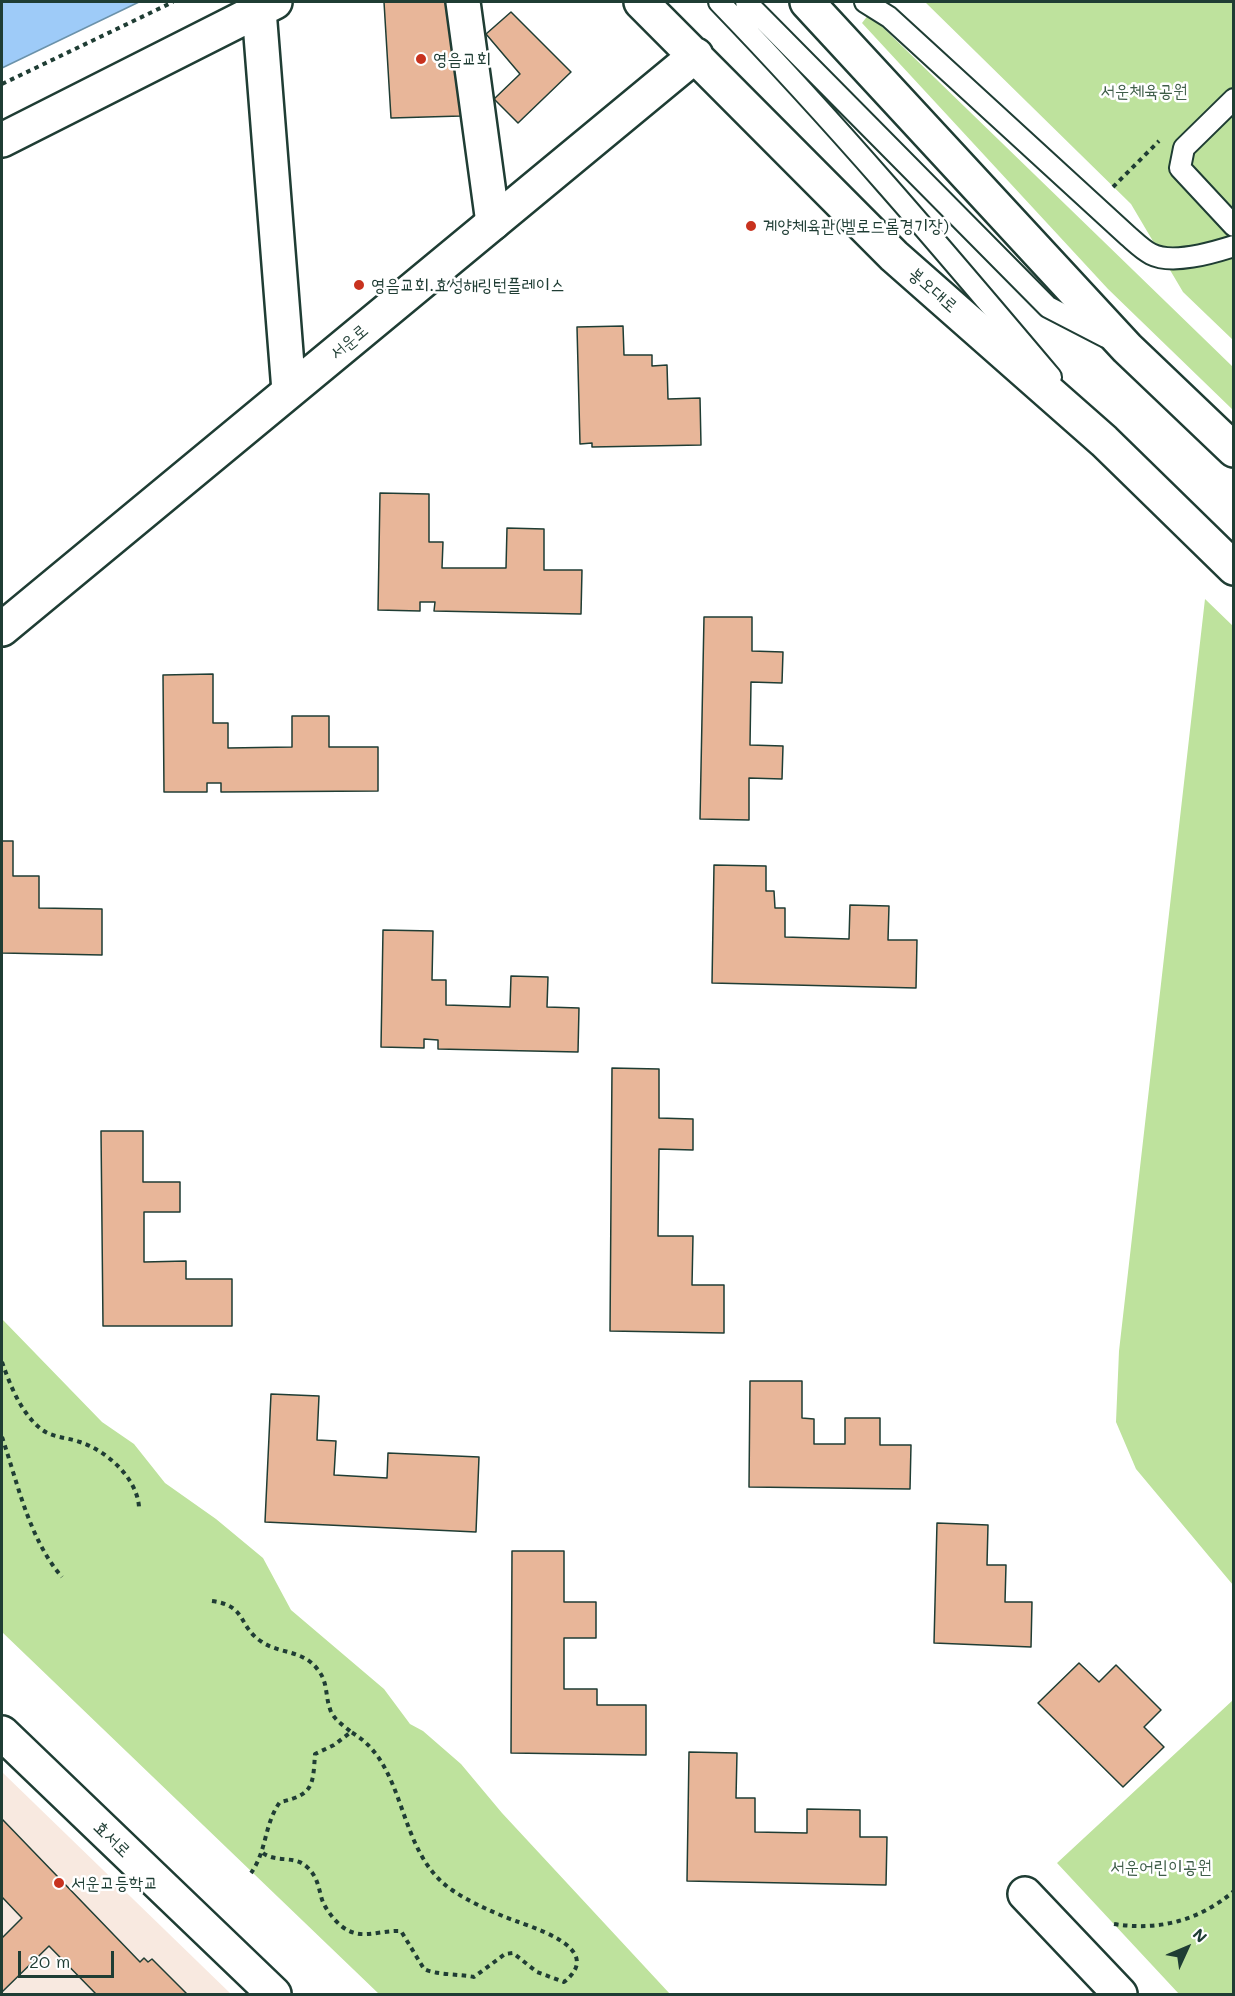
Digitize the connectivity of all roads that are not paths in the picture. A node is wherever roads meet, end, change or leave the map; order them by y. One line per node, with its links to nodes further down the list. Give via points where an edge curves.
1 (463, 2): 11 (street)
2 (641, 2): 8 (street, 봉오대로)
3 (719, 2): 16 (lane, via 909,209)
4 (746, 2): 14 (lane, via 1048,307)
5 (807, 2): 14 (street)
6 (865, 2): 13 (lane, via 889,17 1152,255 1207,255)
7 (267, 6): 10 (street); 15 (street)
8 (696, 55): 11 (street, 서운로); 16 (street, 봉오대로, via 894,256)
9 (1233, 99): 12 (lane, via 1184,148 1180,168)
10 (2, 140)
11 (493, 223): 15 (street, 서운로)
12 (1233, 226)
13 (1233, 246)
14 (1127, 348): 17 (street)
15 (289, 391): 19 (street, 서운로)
16 (1104, 441): 18 (street, 봉오대로)
17 (1233, 450)
18 (1233, 568)
19 (2, 629)
20 (2, 1733): 22 (street, 효서로)
21 (1025, 1894): 23 (street)
22 (263, 1990)
23 (1120, 1995)

